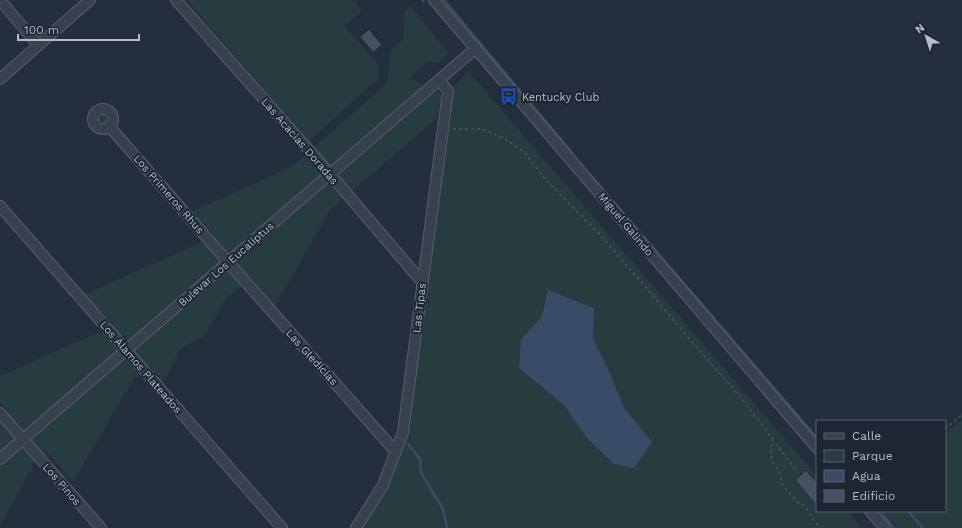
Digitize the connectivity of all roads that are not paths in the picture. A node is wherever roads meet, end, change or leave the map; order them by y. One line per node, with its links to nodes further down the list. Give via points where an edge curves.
1 (0, 0): 5 (street)
2 (90, 0): 5 (street)
3 (176, 0): 10 (street, Las Acacias Doradas)
4 (434, 0): 6 (street, Miguel Galindo)
5 (38, 45): 7 (street)
6 (476, 48): 8 (street, Bulevar Los Eucaliptus); 17 (street, Miguel Galindo)
7 (0, 79)
8 (439, 80): 10 (street, Bulevar Los Eucaliptus); 13 (street, Las Tipas, via 448,91)
9 (110, 126): 12 (street, Los Primeros Rhus)
10 (330, 174): 12 (street, Bulevar Los Eucaliptus); 13 (street, Las Acacias Doradas)
11 (0, 206): 14 (street, Los Álamos Plateados)
12 (228, 262): 14 (street, Bulevar Los Eucaliptus); 18 (street, Las Gledicias)
13 (423, 283): 18 (street, Las Tipas, via 403,432)
14 (126, 350): 16 (street, Bulevar Los Eucaliptus); 22 (street, Los Álamos Plateados)
15 (0, 413): 16 (street, Los Pinos)
16 (22, 439): 19 (street, Bulevar Los Eucaliptus); 21 (street, Los Pinos)
17 (816, 447)
18 (396, 452): 23 (street, Las Tipas, via 383,485)
19 (0, 459)
20 (871, 512): 24 (street)
21 (101, 528)
22 (282, 528)
23 (356, 528)
24 (885, 528)

